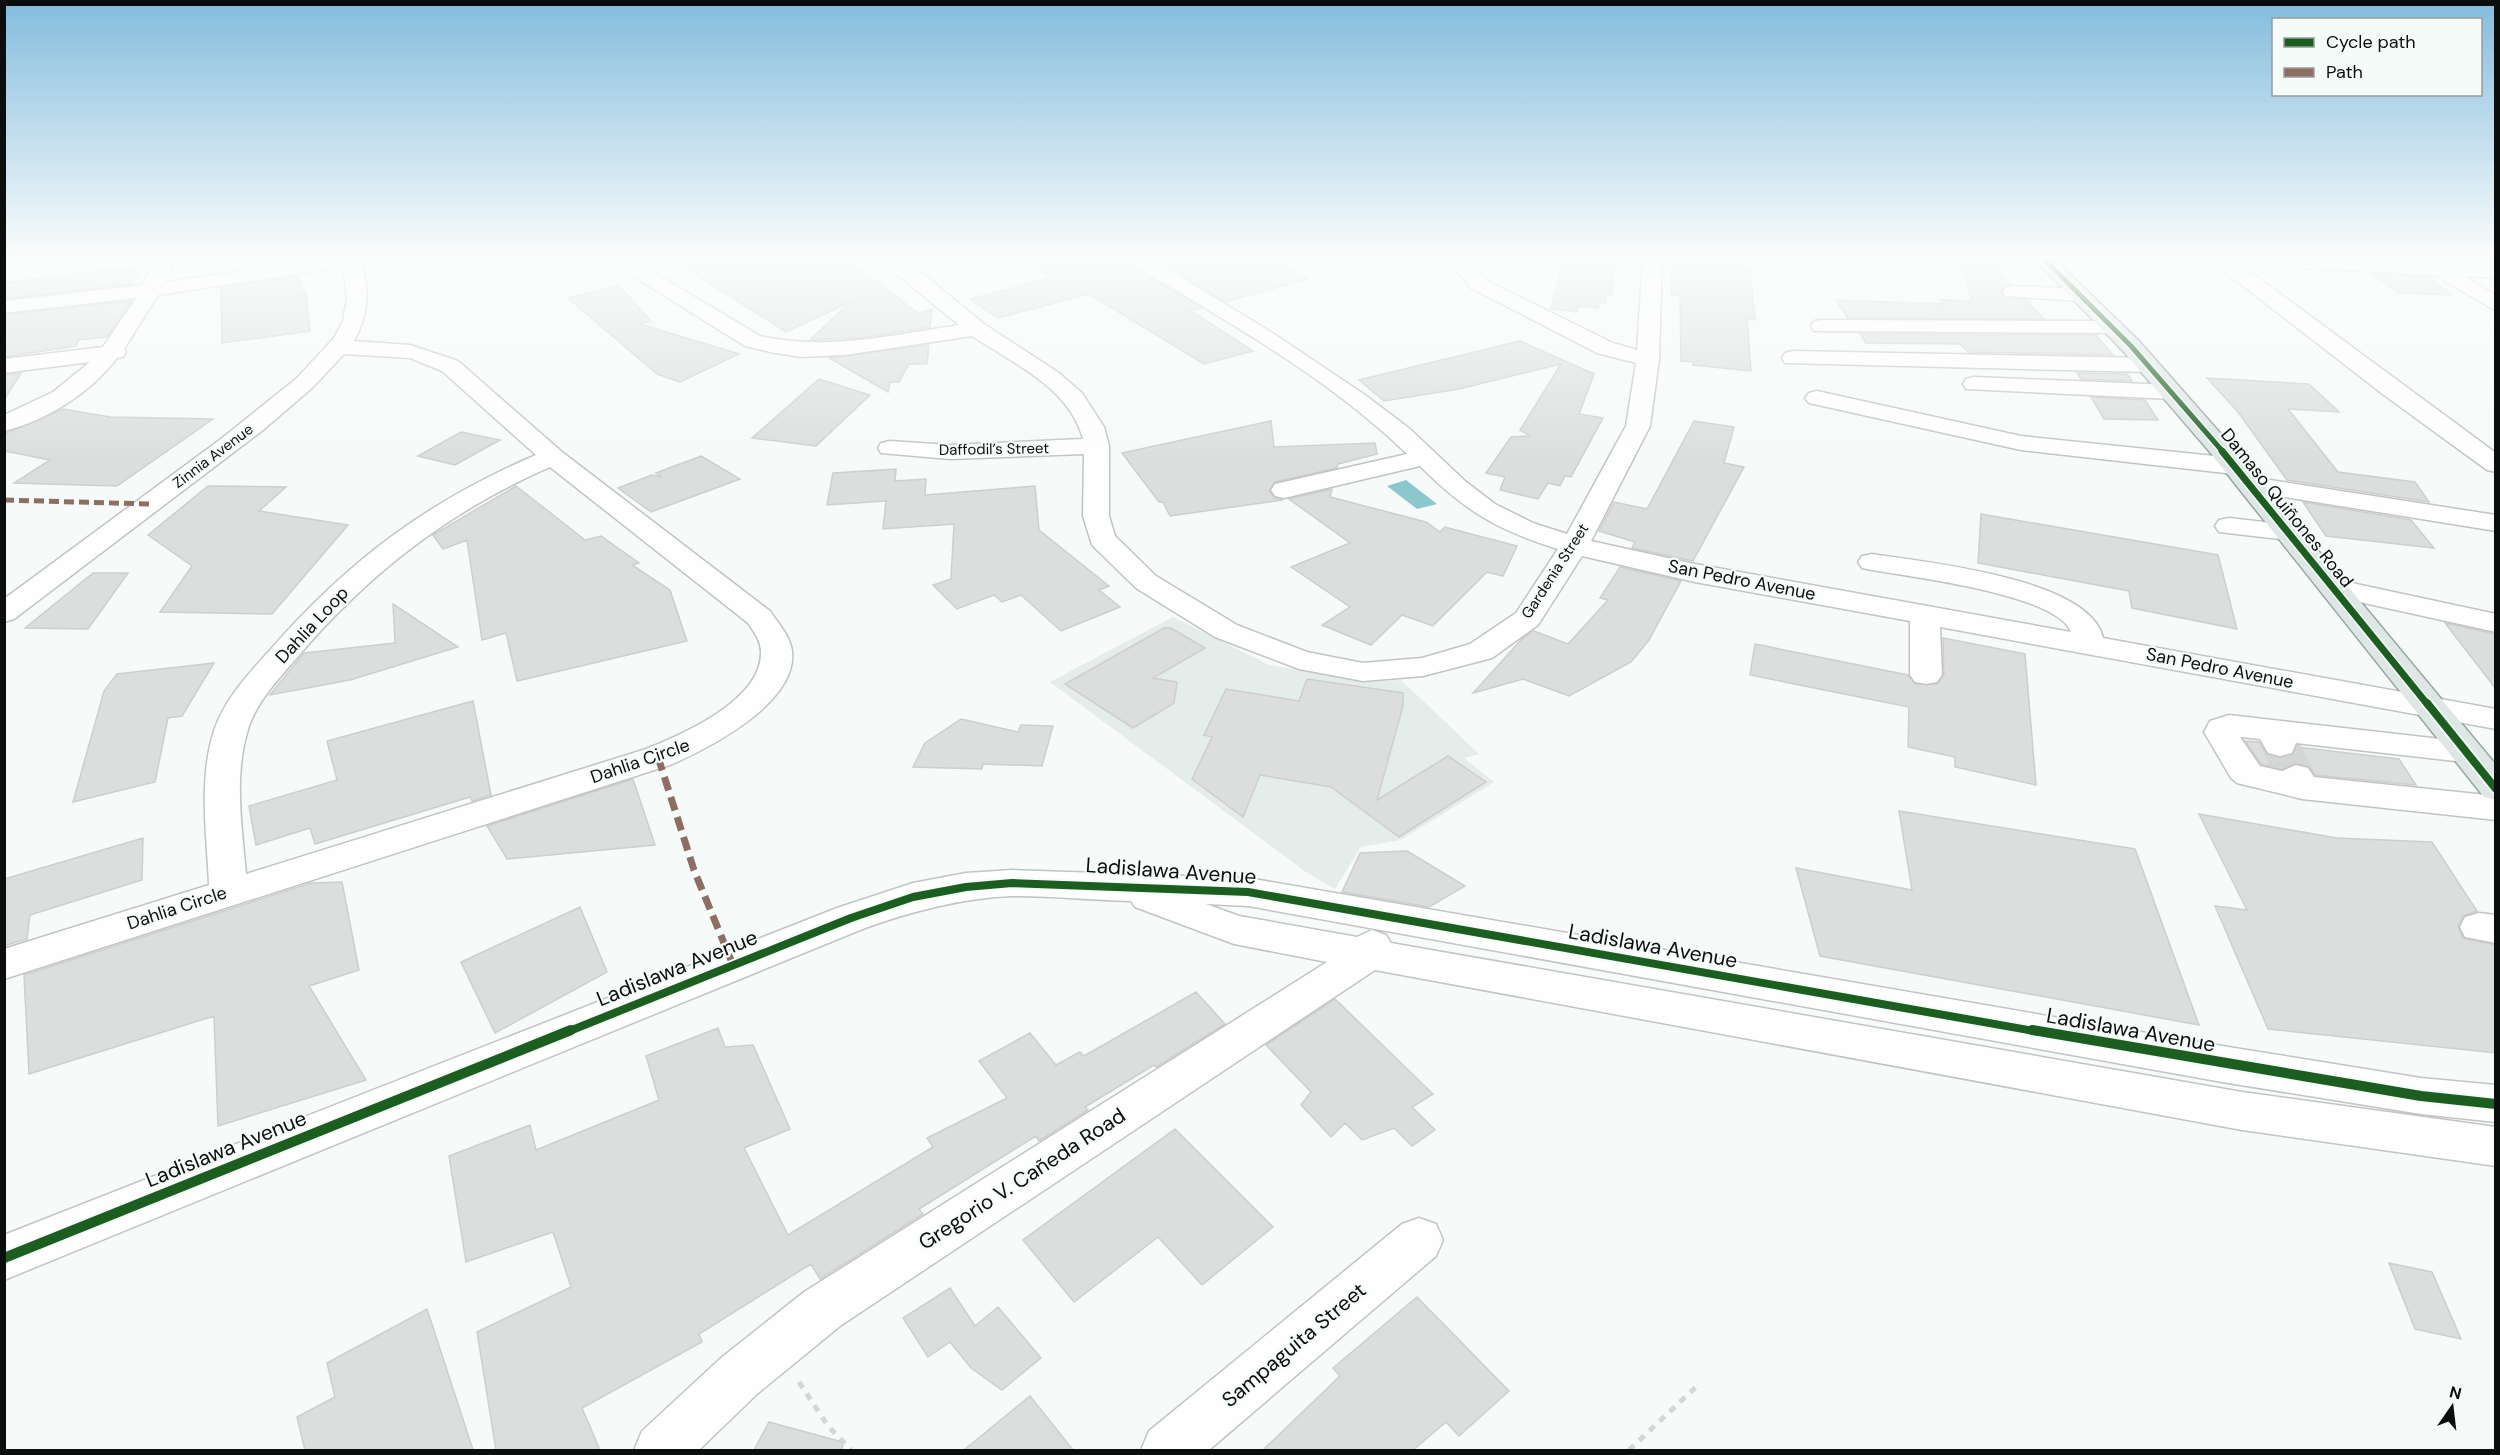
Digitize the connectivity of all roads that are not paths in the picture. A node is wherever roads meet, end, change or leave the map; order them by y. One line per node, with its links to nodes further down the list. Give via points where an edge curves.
1 (131, 326): 13 (street)
2 (351, 326): 12 (street, Zinnia Avenue)
3 (728, 326): 11 (street, via 753,341 801,350 845,348)
4 (972, 326): 11 (street, Gardenia Street)
5 (1247, 326): 24 (street, San Pedro Avenue, via 1388,423)
6 (1561, 326): 15 (street, via 1605,348)
7 (1650, 326): 15 (street, Gardenia Street)
8 (1821, 326): 10 (street)
9 (2308, 326): 26 (street)
10 (2112, 327): 16 (main road, Damaso Quiñones Road)
11 (976, 329): 22 (street, Gardenia Street, via 1051,378 1074,398 1092,427)
12 (338, 347): 25 (street, Dahlia Circle, via 411,351 435,357); 35 (street, Zinnia Avenue, via 249,429)
13 (115, 352): 17 (street); 21 (street, via 66,396)
14 (1793, 358): 16 (street)
15 (1648, 359): 32 (street, Gardenia Street, via 1638,426)
16 (2147, 364): 19 (main road, Damaso Quiñones Road)
17 (4, 366)
18 (1974, 384): 19 (street)
19 (2171, 392): 27 (main road, Damaso Quiñones Road)
20 (1817, 398): 27 (street, via 2021,443)
21 (4, 424)
22 (1097, 446): 23 (street, Daffodil’s Street, via 950,452); 32 (street, Gardenia Street, via 1096,516 1102,539 1146,582 1226,631 1299,660 1363,672 1423,667 1481,651 1527,619)
23 (890, 448)
24 (1425, 457): 28 (street); 32 (street, San Pedro Avenue, via 1468,496 1501,519)
25 (553, 458): 45 (street, Dahlia Loop, via 461,500 413,532 358,577 297,636 248,696 231,731 223,772); 45 (street, Dahlia Circle, via 759,616 772,635 777,654 772,673 752,702 692,744 658,757)
26 (2496, 465)
27 (2242, 475): 29 (street); 31 (main road, Damaso Quiñones Road)
28 (1284, 490)
29 (2496, 523)
30 (2229, 526): 31 (street)
31 (2288, 532): 34 (main road, Damaso Quiñones Road)
32 (1575, 545): 36 (street, San Pedro Avenue, via 1695,573)
33 (1872, 562): 38 (street, via 2020,590 2064,608 2085,626)
34 (2333, 588): 37 (street); 40 (main road, Damaso Quiñones Road)
35 (4, 613)
36 (1925, 614): 38 (street, San Pedro Avenue); 39 (street)
37 (2496, 623)
38 (2089, 643): 40 (street, San Pedro Avenue)
39 (1926, 675)
40 (2429, 707): 41 (street, San Pedro Avenue); 42 (main road, Damaso Quiñones Road)
41 (2496, 719)
42 (2464, 751): 43 (main road, Damaso Quiñones Road); 44 (street, via 2276,737 2229,725 2221,732 2249,775)
43 (2496, 789)
44 (2496, 808)
45 (228, 892): 47 (street, Dahlia Circle)
46 (1375, 935): 48 (street, Ladislawa Avenue); 49 (street, Ladislawa Avenue); 53 (street, Ladislawa Avenue, via 1234,930 1125,888 1068,883 966,886 913,897 851,918); 54 (street, Gregorio V. Cañeda Road, via 774,1345)
47 (4, 964)
48 (1934, 1014): 49 (street); 50 (street, Ladislawa Avenue, via 2325,1081)
49 (1941, 1057): 51 (street, Ladislawa Avenue, via 2242,1111)
50 (2496, 1104)
51 (2496, 1147)
52 (1419, 1240): 55 (street, Sampaguita Street)
53 (4, 1257)
54 (661, 1450)
55 (1168, 1450)

